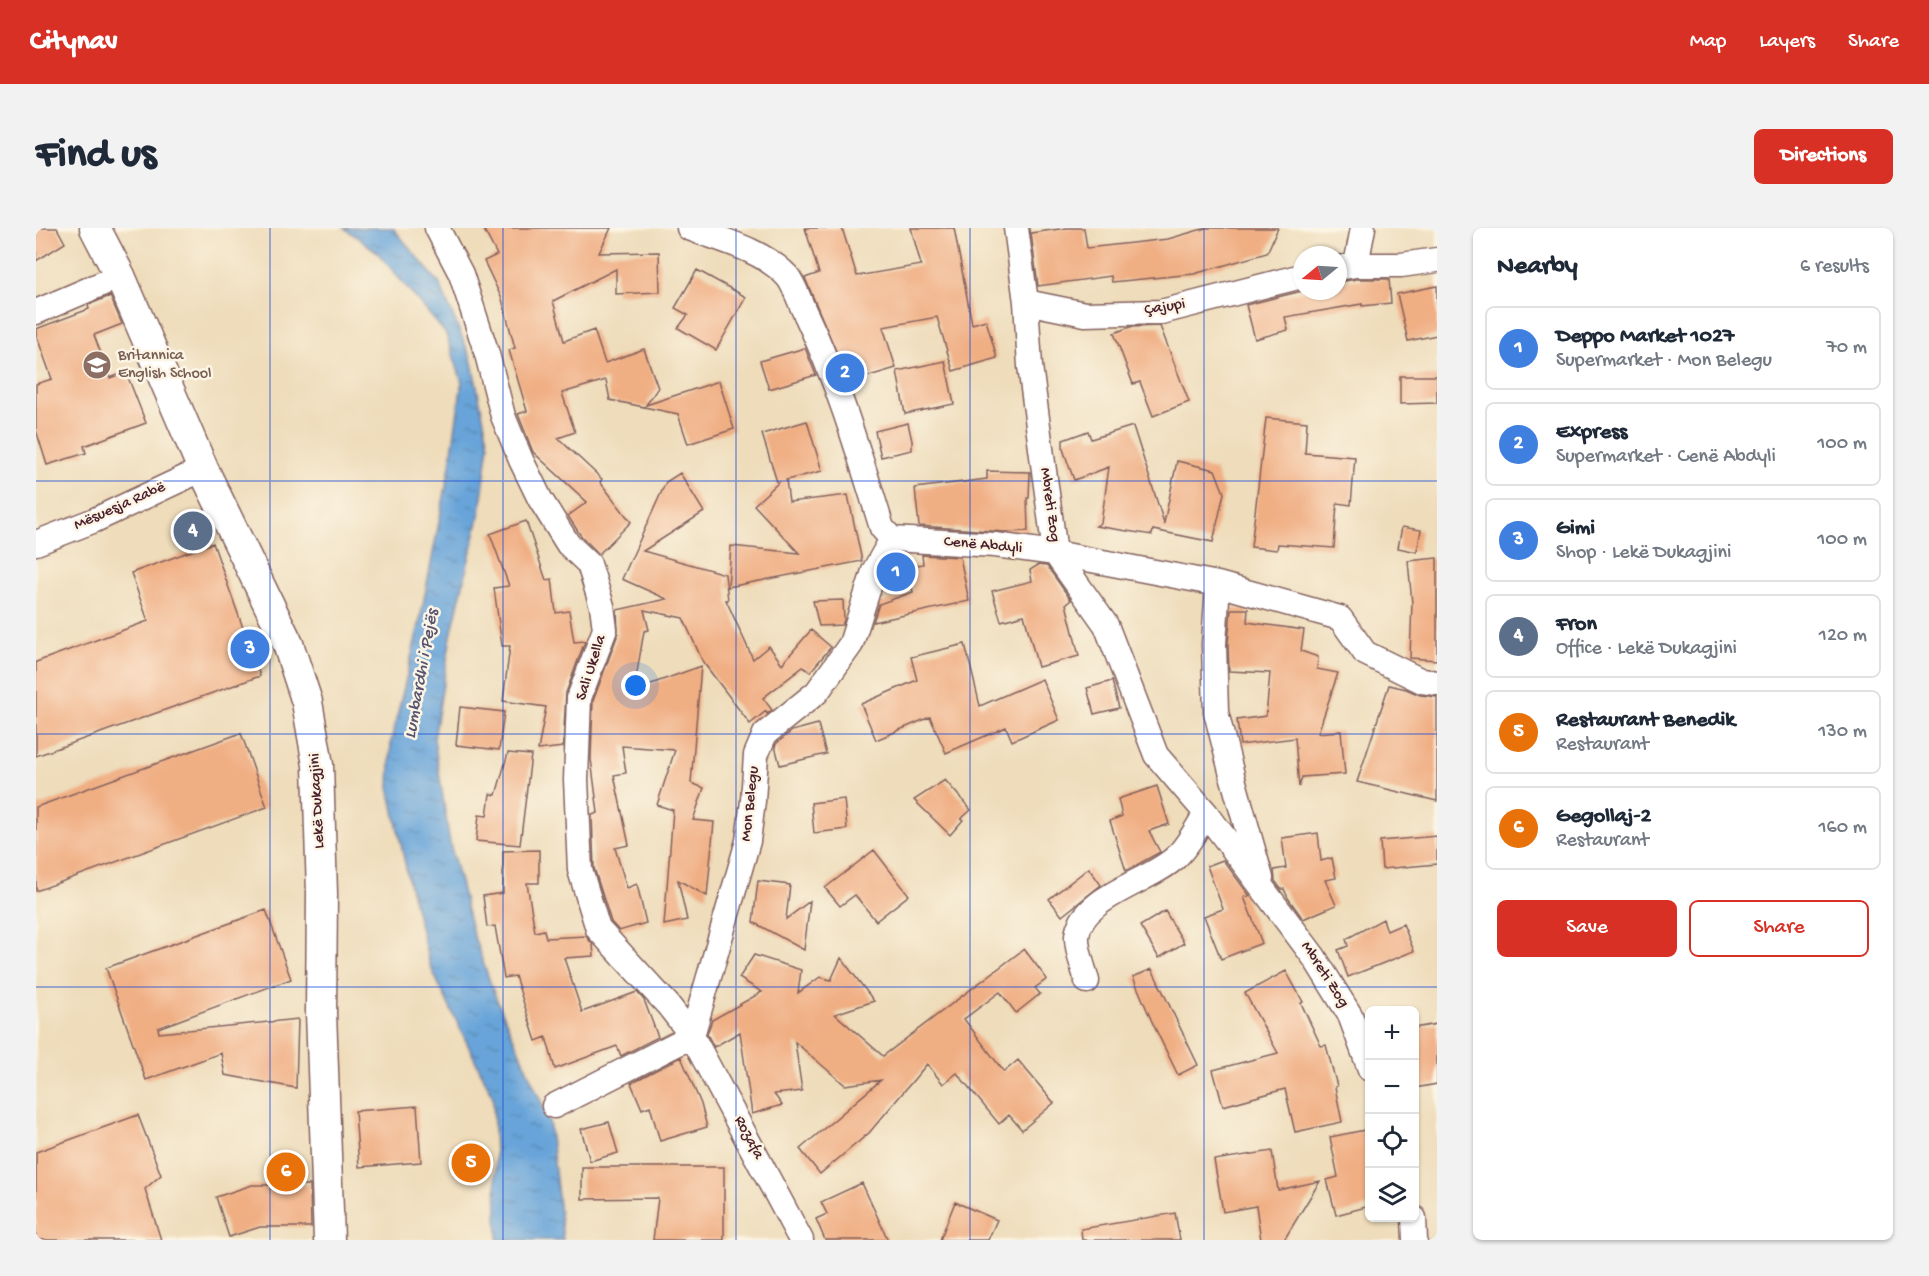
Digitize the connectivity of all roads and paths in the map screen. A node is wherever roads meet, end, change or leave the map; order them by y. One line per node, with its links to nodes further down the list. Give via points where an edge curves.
1 (95, 228): 8 (street, Lekë Dukagjini)
2 (437, 228): 21 (street, Sali Ukella, via 460,274 503,416 521,460 568,543 589,564 602,606 605,629 579,698 576,780 580,870 598,929)
3 (689, 228): 13 (street, via 747,250 788,277 847,416 882,528)
4 (1016, 228): 10 (street, Mbreti Zog)
5 (1363, 228): 7 (street)
6 (1437, 260): 7 (street)
7 (1347, 266)
8 (120, 276): 11 (street); 12 (street, Lekë Dukagjini)
9 (1293, 278): 10 (street, Çajupi, via 1161,312 1085,314)
10 (1026, 302): 15 (street, Mbreti Zog, via 1030,366)
11 (36, 312)
12 (203, 469): 14 (street, Mësuesja Rabë); 25 (street, Lekë Dukagjini, via 288,644 306,702 318,765)
13 (892, 539): 15 (street, Cenë Abdyli); 21 (street, Mon Belegu, via 874,571 851,644 817,692 765,734 756,754 748,841)
14 (36, 543)
15 (1055, 553): 16 (street, Cenë Abdyli); 18 (street, Mbreti Zog, via 1106,626 1156,755)
16 (1218, 584): 17 (street, Cenë Abdyli, via 1340,618 1365,653 1422,681); 19 (street, Mbreti Zog, via 1214,644 1216,712)
17 (1437, 682)
18 (1206, 813): 19 (street, Mbreti Zog); 20 (street, via 1176,858 1085,915 1077,936)
19 (1264, 889): 22 (street, Mbreti Zog, via 1350,1015)
20 (1087, 981)
21 (692, 1036): 23 (street); 26 (street, Rozafa)
22 (1367, 1060)
23 (554, 1106)
24 (1414, 1222): 27 (street)
25 (329, 1240)
26 (801, 1240)
27 (1415, 1240)

